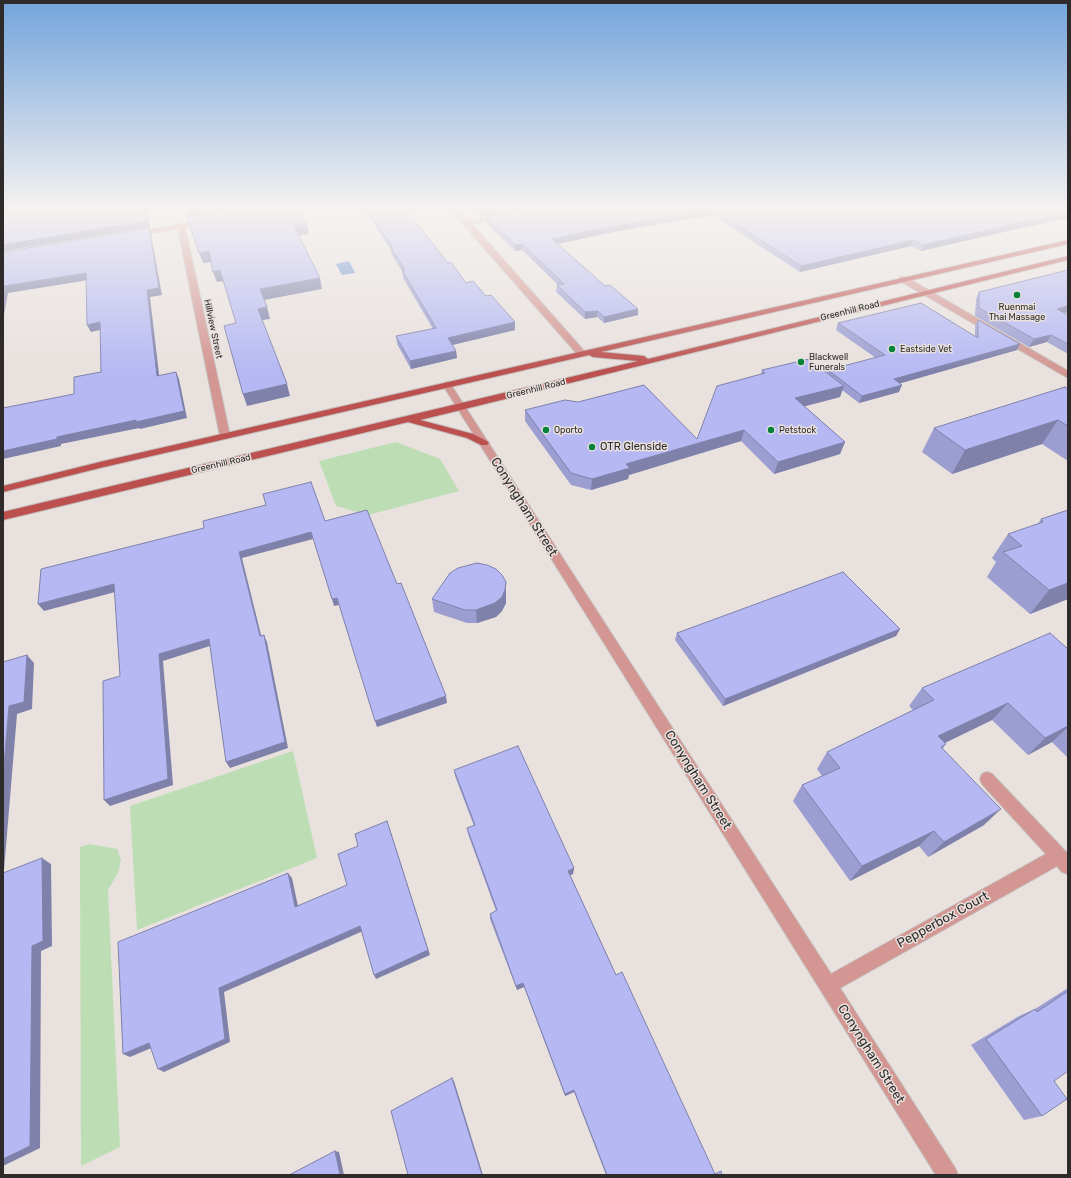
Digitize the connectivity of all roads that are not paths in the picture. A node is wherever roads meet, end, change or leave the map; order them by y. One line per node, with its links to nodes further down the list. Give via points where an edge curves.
1 (189, 262): 13 (street, Hillview Street)
2 (501, 262): 7 (street)
3 (979, 262): 5 (main road, Greenhill Road)
4 (1052, 262): 6 (main road, Greenhill Road)
5 (903, 279): 6 (street); 7 (main road, Greenhill Road)
6 (927, 292): 8 (main road, Greenhill Road); 9 (street)
7 (582, 354): 8 (main road); 10 (main road, Greenhill Road)
8 (654, 359): 11 (main road, Greenhill Road)
9 (1068, 375)
10 (447, 385): 11 (street, Conyngham Street); 13 (main road, Greenhill Road)
11 (461, 407): 12 (main road, Greenhill Road); 14 (street, Conyngham Street)
12 (407, 420): 14 (main road, via 470,436); 16 (main road, Greenhill Road)
13 (225, 436): 15 (main road, Greenhill Road)
14 (484, 443): 19 (street, Conyngham Street)
15 (3, 489)
16 (3, 516)
17 (987, 779): 18 (street, Pepperbox Court)
18 (1063, 861): 19 (street, Pepperbox Court)
19 (828, 985): 20 (street, Conyngham Street)
20 (948, 1175)

